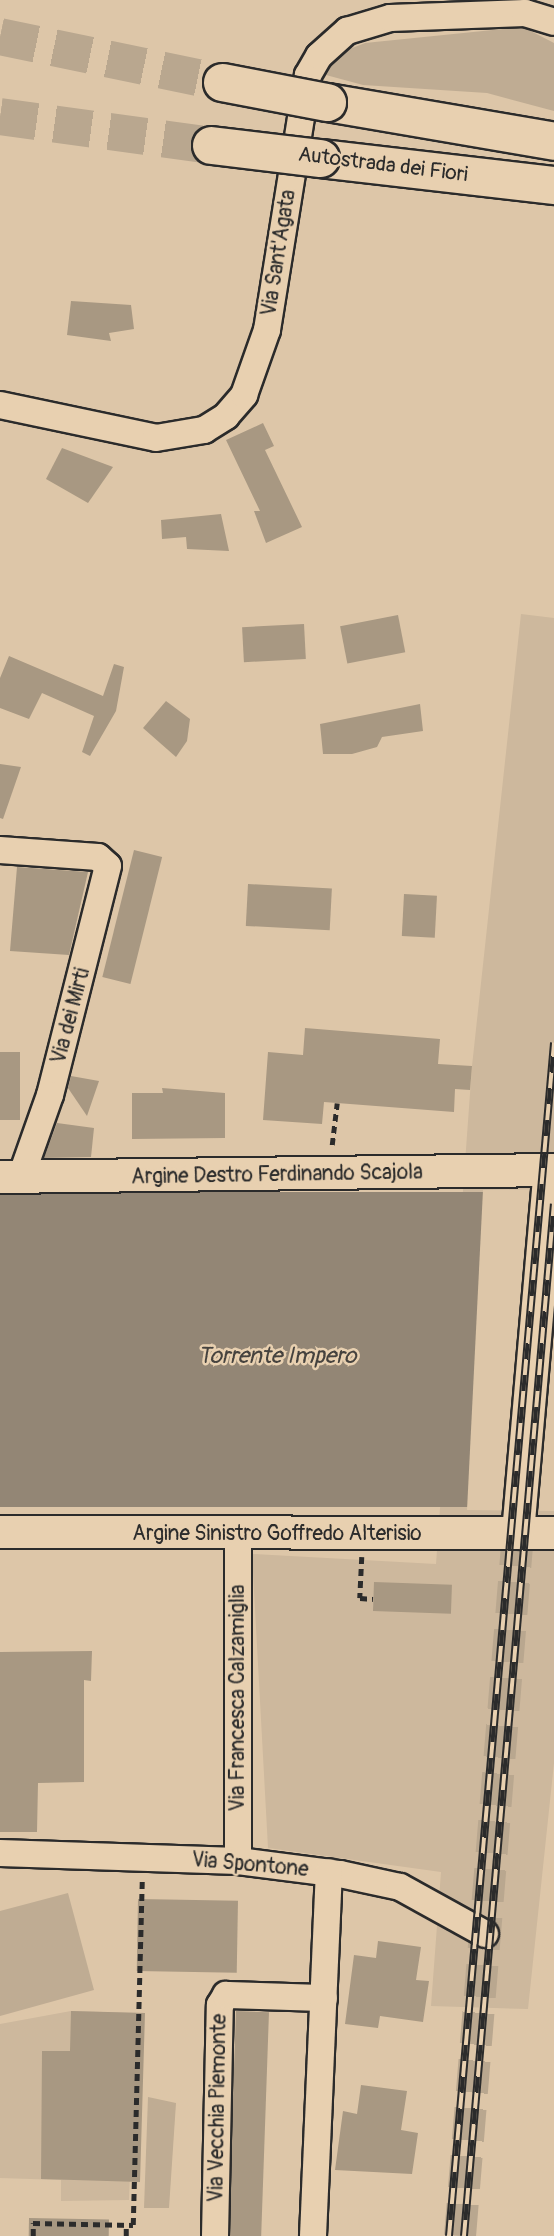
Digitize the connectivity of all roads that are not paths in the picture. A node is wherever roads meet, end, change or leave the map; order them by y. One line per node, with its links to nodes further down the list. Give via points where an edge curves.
1 (554, 22): 6 (street, Via Sant'Agata, via 525,13 390,18 347,31 319,56 308,75 267,330 244,395 226,416 204,430 156,439)
2 (222, 82): 3 (highway, bridge)
3 (554, 141)
4 (211, 145): 5 (highway, Autostrada dei Fiori, bridge)
5 (554, 185)
6 (0, 405)
7 (0, 850): 9 (street, Via dei Mirti, via 98,857 108,866 82,974)
8 (552, 1170): 9 (main road, Argine Destro Ferdinando Scajola); 11 (main road)
9 (10, 1177)
10 (0, 1532): 13 (main road, Argine Sinistro Goffredo Alterisio)
11 (518, 1533)
12 (554, 1533): 13 (main road, Argine Sinistro Goffredo Alterisio)
13 (238, 1534): 15 (street, Via Francesca Calzamiglia)
14 (0, 1853): 15 (street, Via Spontone)
15 (238, 1861): 16 (street, Via Spontone)
16 (329, 1872): 17 (street, Via Spontone, via 400,1886); 18 (street)
17 (485, 1934)
18 (324, 1998): 19 (street, Via Vecchia Piemonte, via 226,1995 220,2005); 20 (street)
19 (215, 2236)
20 (313, 2236)

